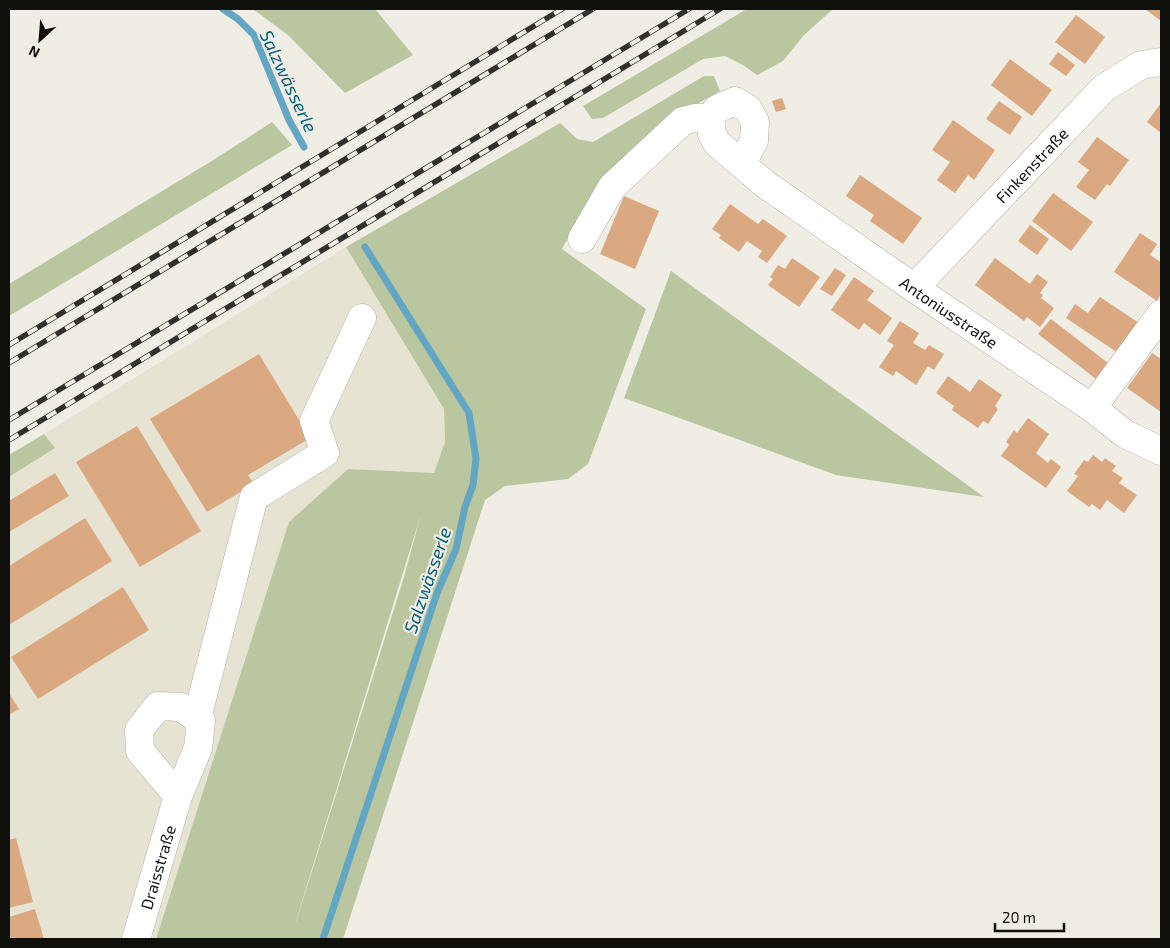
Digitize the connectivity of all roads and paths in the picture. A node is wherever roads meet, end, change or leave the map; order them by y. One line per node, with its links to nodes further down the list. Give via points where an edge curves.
1 (1161, 62): 5 (street, Finkenstraße, via 1141,65 1104,88)
2 (710, 118): 3 (street, Antoniusstraße, via 717,143); 3 (street, via 717,108 735,100 748,109 754,122 754,142); 4 (street, via 683,121 612,187)
3 (742, 163): 5 (street, Antoniusstraße, via 765,184)
4 (582, 239)
5 (914, 288): 8 (street, Antoniusstraße)
6 (1161, 314): 8 (street)
7 (362, 318): 10 (street, via 314,422 325,453 254,497)
8 (1092, 408): 9 (street, Antoniusstraße, via 1125,434)
9 (1161, 451)
10 (197, 718): 11 (street, Draisstraße, via 201,721 198,748); 11 (street, via 181,707 158,706 138,730 140,751)
11 (178, 796): 12 (street, Draisstraße)
12 (136, 939)

